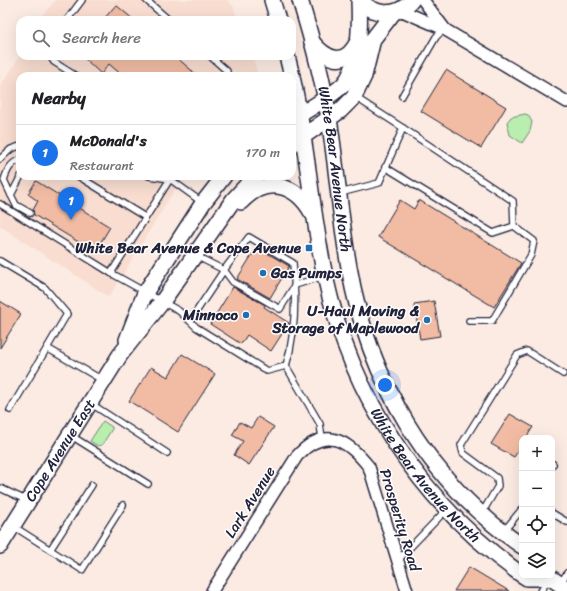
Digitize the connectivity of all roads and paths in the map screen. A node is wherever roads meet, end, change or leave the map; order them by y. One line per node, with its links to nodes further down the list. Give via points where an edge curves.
1 (82, 0): 8 (lane)
2 (146, 0): 9 (lane)
3 (272, 0): 10 (main road)
4 (300, 0): 13 (main road, White Bear Avenue North)
5 (359, 0): 7 (main road, via 373,11 383,13); 12 (main road)
6 (423, 0): 11 (street)
7 (402, 7): 11 (street); 24 (main road, via 373,39 364,76)
8 (70, 16)
9 (164, 16)
10 (277, 16)
11 (444, 29): 22 (lane, via 436,37); 25 (street)
12 (358, 40): 13 (main road, via 349,55 338,59 321,53); 23 (main road, via 353,68 348,78)
13 (311, 41): 23 (main road, White Bear Avenue North)
14 (53, 60): 18 (lane)
15 (215, 60): 19 (lane)
16 (285, 60): 20 (main road)
17 (287, 60): 21 (main road, White Bear Avenue North)
18 (70, 72)
19 (227, 72)
20 (283, 72)
21 (291, 72)
22 (402, 96)
23 (325, 97): 26 (main road); 27 (main road, White Bear Avenue North)
24 (354, 97): 27 (main road); 28 (lane)
25 (567, 102)
26 (296, 117): 29 (main road, White Bear Avenue North)
27 (329, 118): 29 (main road); 41 (main road, White Bear Avenue North)
28 (403, 128): 33 (lane); 48 (lane, via 513,201)
29 (297, 140): 47 (main road, White Bear Avenue North)
30 (16, 147): 31 (lane)
31 (0, 159)
32 (16, 161): 42 (lane, via 8,168 4,180)
33 (385, 168): 41 (lane, via 379,183); 48 (lane, via 493,233)
34 (19, 180): 42 (lane)
35 (85, 180): 46 (lane)
36 (168, 180): 46 (lane)
37 (174, 180): 43 (lane)
38 (217, 180): 43 (main road)
39 (221, 180): 43 (main road, Cope Avenue East)
40 (251, 180): 49 (main road, Cope Avenue East)
41 (339, 193): 75 (main road, White Bear Avenue North, via 356,300 384,383 430,458)
42 (11, 195): 45 (lane, via 16,205)
43 (203, 203): 55 (main road, Cope Avenue East)
44 (0, 204): 52 (lane)
45 (30, 213)
46 (145, 217): 52 (lane)
47 (315, 219): 49 (main road, via 306,202 292,190 277,186 259,188 244,199); 53 (main road, White Bear Avenue North)
48 (514, 226): 58 (lane, via 534,241 531,255 492,321)
49 (194, 255): 51 (lane); 56 (main road, Cope Avenue East)
50 (0, 261): 59 (lane, via 45,288 67,314)
51 (224, 270): 54 (lane, via 233,282 280,309); 54 (lane, via 249,237 293,263); 57 (lane)
52 (111, 273): 55 (lane)
53 (325, 276): 54 (lane); 74 (main road, White Bear Avenue North, via 341,333 367,395 409,464)
54 (295, 285): 61 (lane, via 293,345)
55 (145, 293): 56 (lane); 60 (main road, Cope Avenue East)
56 (162, 302): 57 (lane); 60 (main road, Cope Avenue East)
57 (190, 321): 61 (lane, via 196,328 267,371)
58 (469, 321)
59 (47, 348): 63 (lane); 65 (lane)
60 (120, 355): 63 (main road, Cope Avenue East)
61 (286, 366): 67 (lane, via 320,424)
62 (563, 374): 75 (lane, via 527,351 517,355 460,445 463,454 497,478 498,486)
63 (104, 381): 64 (main road, Cope Avenue East)
64 (90, 403): 66 (main road, Cope Avenue East); 68 (lane)
65 (10, 410)
66 (70, 435): 69 (lane); 72 (main road, Cope Avenue East)
67 (322, 439): 83 (street, Prosperity Road, via 339,439 356,451 369,467); 87 (street, Lark Avenue, via 308,445 297,456)
68 (168, 453)
69 (148, 484)
70 (92, 485): 82 (lane)
71 (0, 488): 72 (lane)
72 (28, 501): 80 (main road, Cope Avenue East)
73 (123, 505): 82 (lane, via 82,570)
74 (447, 509): 83 (lane); 84 (main road, White Bear Avenue North, via 491,551)
75 (482, 513): 79 (main road, White Bear Avenue North)
76 (519, 513): 79 (lane)
77 (555, 515): 78 (lane)
78 (567, 522)
79 (503, 532): 81 (main road, White Bear Avenue North)
80 (6, 534): 82 (lane)
81 (519, 544)
82 (50, 550)
83 (397, 560): 88 (street, Prosperity Road)
84 (519, 572)
85 (542, 579): 86 (main road, White Bear Avenue North)
86 (558, 580): 89 (lane)
87 (212, 591)
88 (407, 591)
89 (541, 591)

